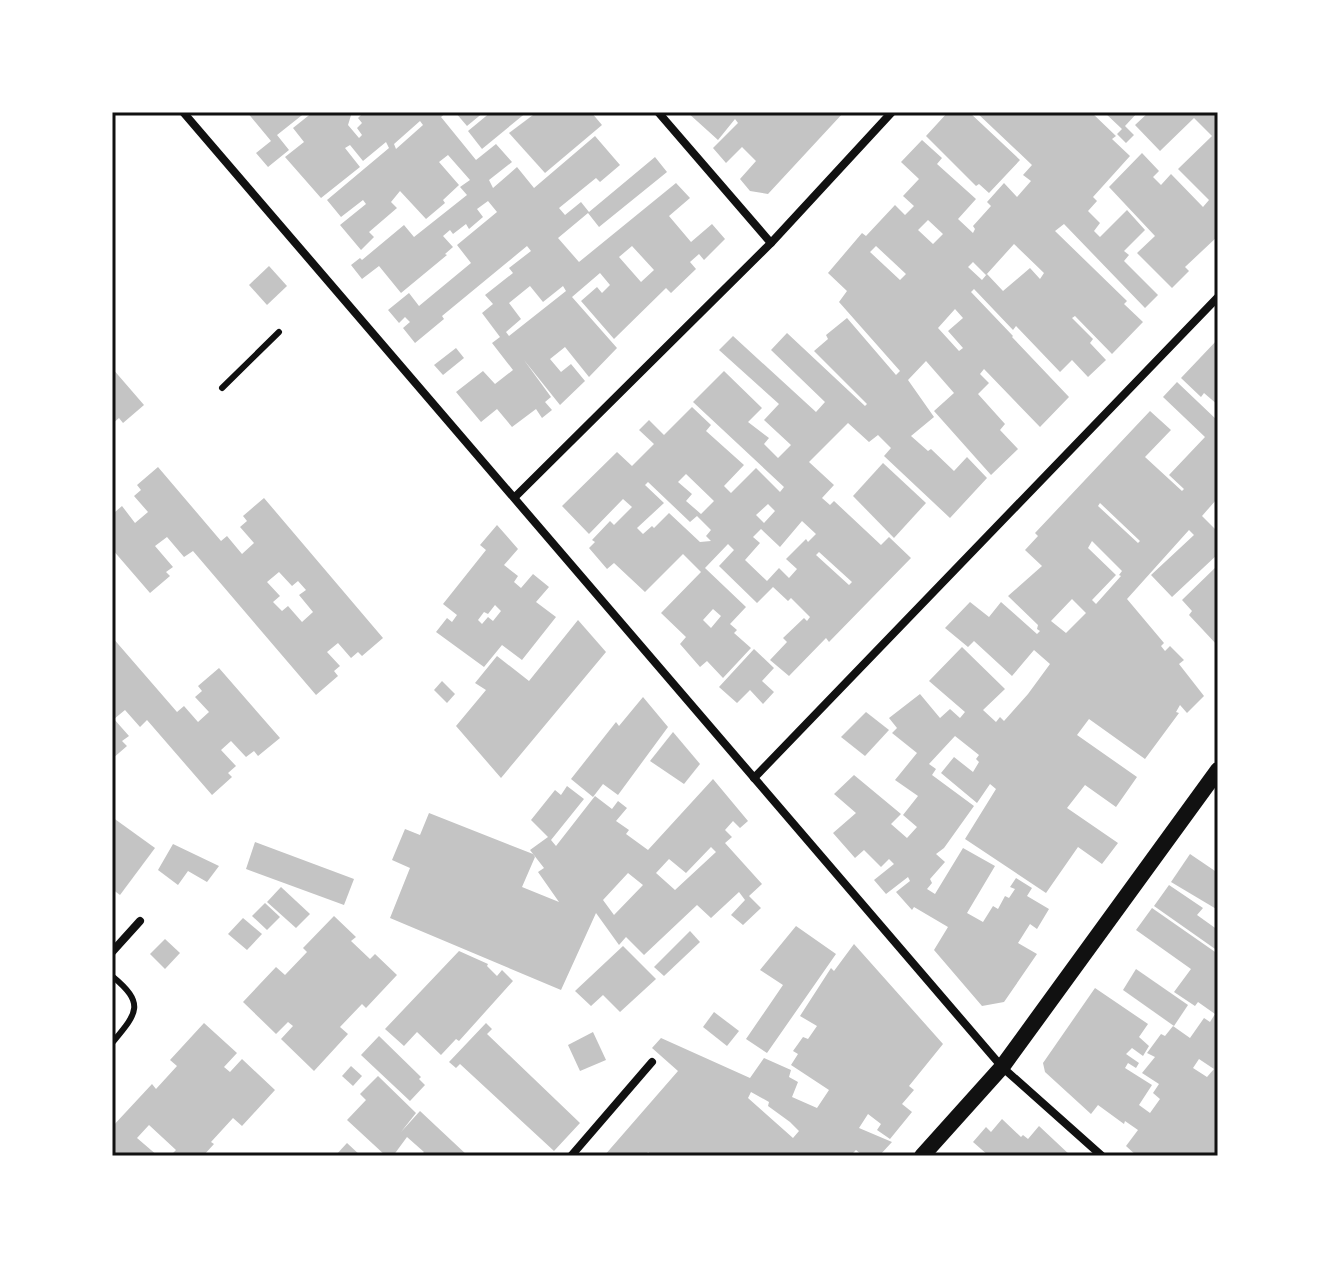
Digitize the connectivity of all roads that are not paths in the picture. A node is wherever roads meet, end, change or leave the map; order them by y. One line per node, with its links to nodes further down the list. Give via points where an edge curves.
1 (183, 112): 8 (street)
2 (658, 112): 4 (street)
3 (892, 112): 4 (street)
4 (771, 243): 8 (street)
5 (1218, 297): 10 (street)
6 (279, 332): 7 (lane)
7 (222, 388)
8 (515, 497): 10 (street)
9 (1218, 770): 16 (main road)
10 (754, 778): 16 (street)
11 (140, 921): 12 (street)
12 (112, 952)
13 (112, 976): 14 (lane, via 135,1003 135,1016)
14 (112, 1043)
15 (652, 1062): 17 (street)
16 (1002, 1067): 18 (main road); 19 (street)
17 (571, 1156)
18 (922, 1156)
19 (1102, 1156)

